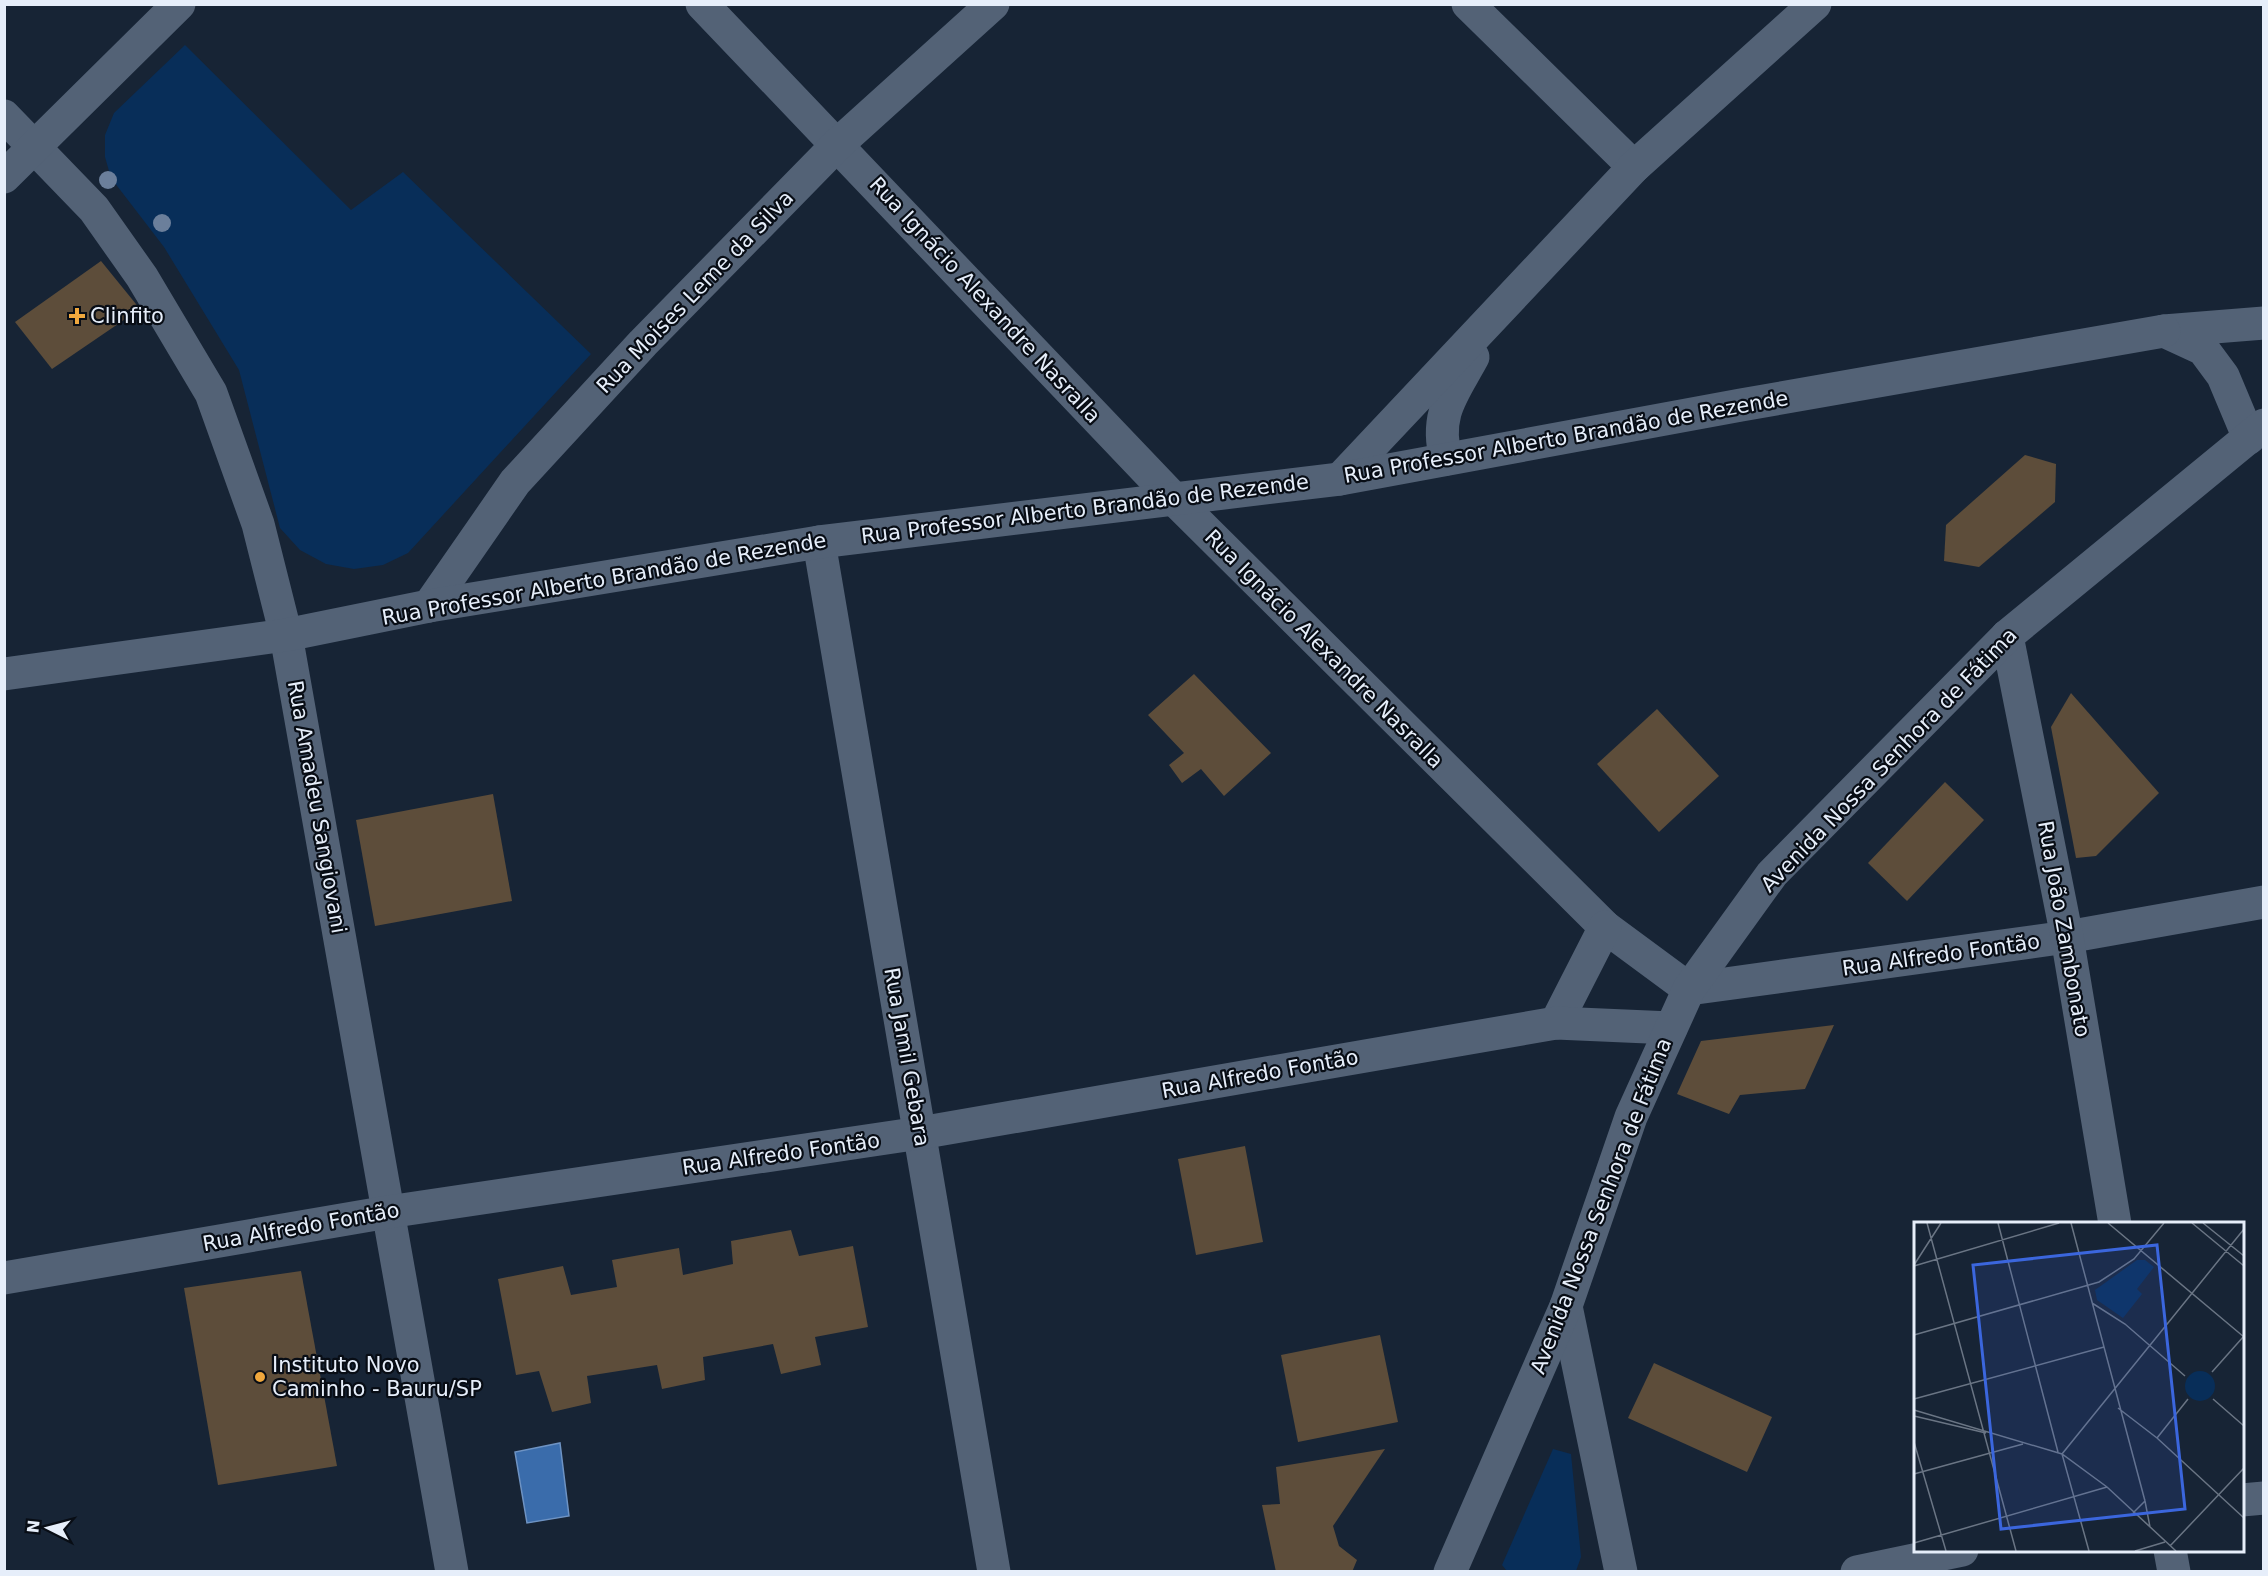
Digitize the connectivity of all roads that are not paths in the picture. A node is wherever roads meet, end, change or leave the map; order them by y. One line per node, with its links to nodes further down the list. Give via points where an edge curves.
1 (179, 4): 8 (street)
2 (702, 4): 7 (street, Rua Ignácio Alexandre Nasralla)
3 (993, 4): 7 (street, Rua Moises Leme da Silva)
4 (1468, 4): 9 (street)
5 (1815, 4): 9 (street)
6 (4, 116): 8 (street, Rua Amadeu Sangiovani)
7 (838, 144): 17 (street, Rua Ignácio Alexandre Nasralla); 19 (street, Rua Moises Leme da Silva, via 643,343 515,482)
8 (35, 148): 10 (street); 20 (street, Rua Amadeu Sangiovani, via 94,209 142,277 211,393 258,524)
9 (1634, 167): 12 (street)
10 (4, 177)
11 (2264, 323): 13 (street, Rua Professor Alberto Brandão de Rezende)
12 (1487, 325): 15 (street, via 1446,405 1441,439); 16 (street)
13 (2164, 331): 14 (street, via 2203,349); 15 (street, Rua Professor Alberto Brandão de Rezende)
14 (2256, 431): 21 (street, Avenida Nossa Senhora de Fátima)
15 (1446, 459): 16 (street, Rua Professor Alberto Brandão de Rezende)
16 (1340, 479): 17 (street, Rua Professor Alberto Brandão de Rezende)
17 (1173, 498): 18 (street, Rua Professor Alberto Brandão de Rezende); 24 (street, Rua Ignácio Alexandre Nasralla)
18 (819, 542): 19 (street, Rua Professor Alberto Brandão de Rezende); 29 (street, Rua Jamil Gebara)
19 (429, 606): 20 (street, Rua Professor Alberto Brandão de Rezende)
20 (286, 635): 22 (street, Rua Professor Alberto Brandão de Rezende); 30 (street, Rua Amadeu Sangiovani)
21 (2007, 636): 25 (street, Rua João Zambonato); 26 (street, Avenida Nossa Senhora de Fátima, via 1772,874)
22 (4, 674)
23 (2264, 902): 25 (street, Rua Alfredo Fontão)
24 (1605, 927): 26 (street, Rua Ignácio Alexandre Nasralla); 27 (street)
25 (2067, 938): 26 (street, Rua Alfredo Fontão); 31 (street, Rua João Zambonato)
26 (1689, 989): 28 (street, Avenida Nossa Senhora de Fátima)
27 (1556, 1023): 28 (street, Rua Alfredo Fontão); 29 (street, Rua Alfredo Fontão)
28 (1671, 1028): 33 (street, Avenida Nossa Senhora de Fátima, via 1631,1117)
29 (920, 1133): 30 (street, Rua Alfredo Fontão); 39 (street, Rua Jamil Gebara)
30 (388, 1212): 32 (street, Rua Alfredo Fontão); 38 (street, Rua Amadeu Sangiovani)
31 (2115, 1222)
32 (4, 1278)
33 (1566, 1306): 40 (street, Avenida Nossa Senhora de Fátima); 41 (street)
34 (2264, 1498): 35 (street)
35 (2244, 1500)
36 (1957, 1552): 42 (street)
37 (2170, 1552): 43 (street)
38 (452, 1572)
39 (994, 1572)
40 (1450, 1572)
41 (1621, 1572)
42 (1857, 1572)
43 (2174, 1572)

